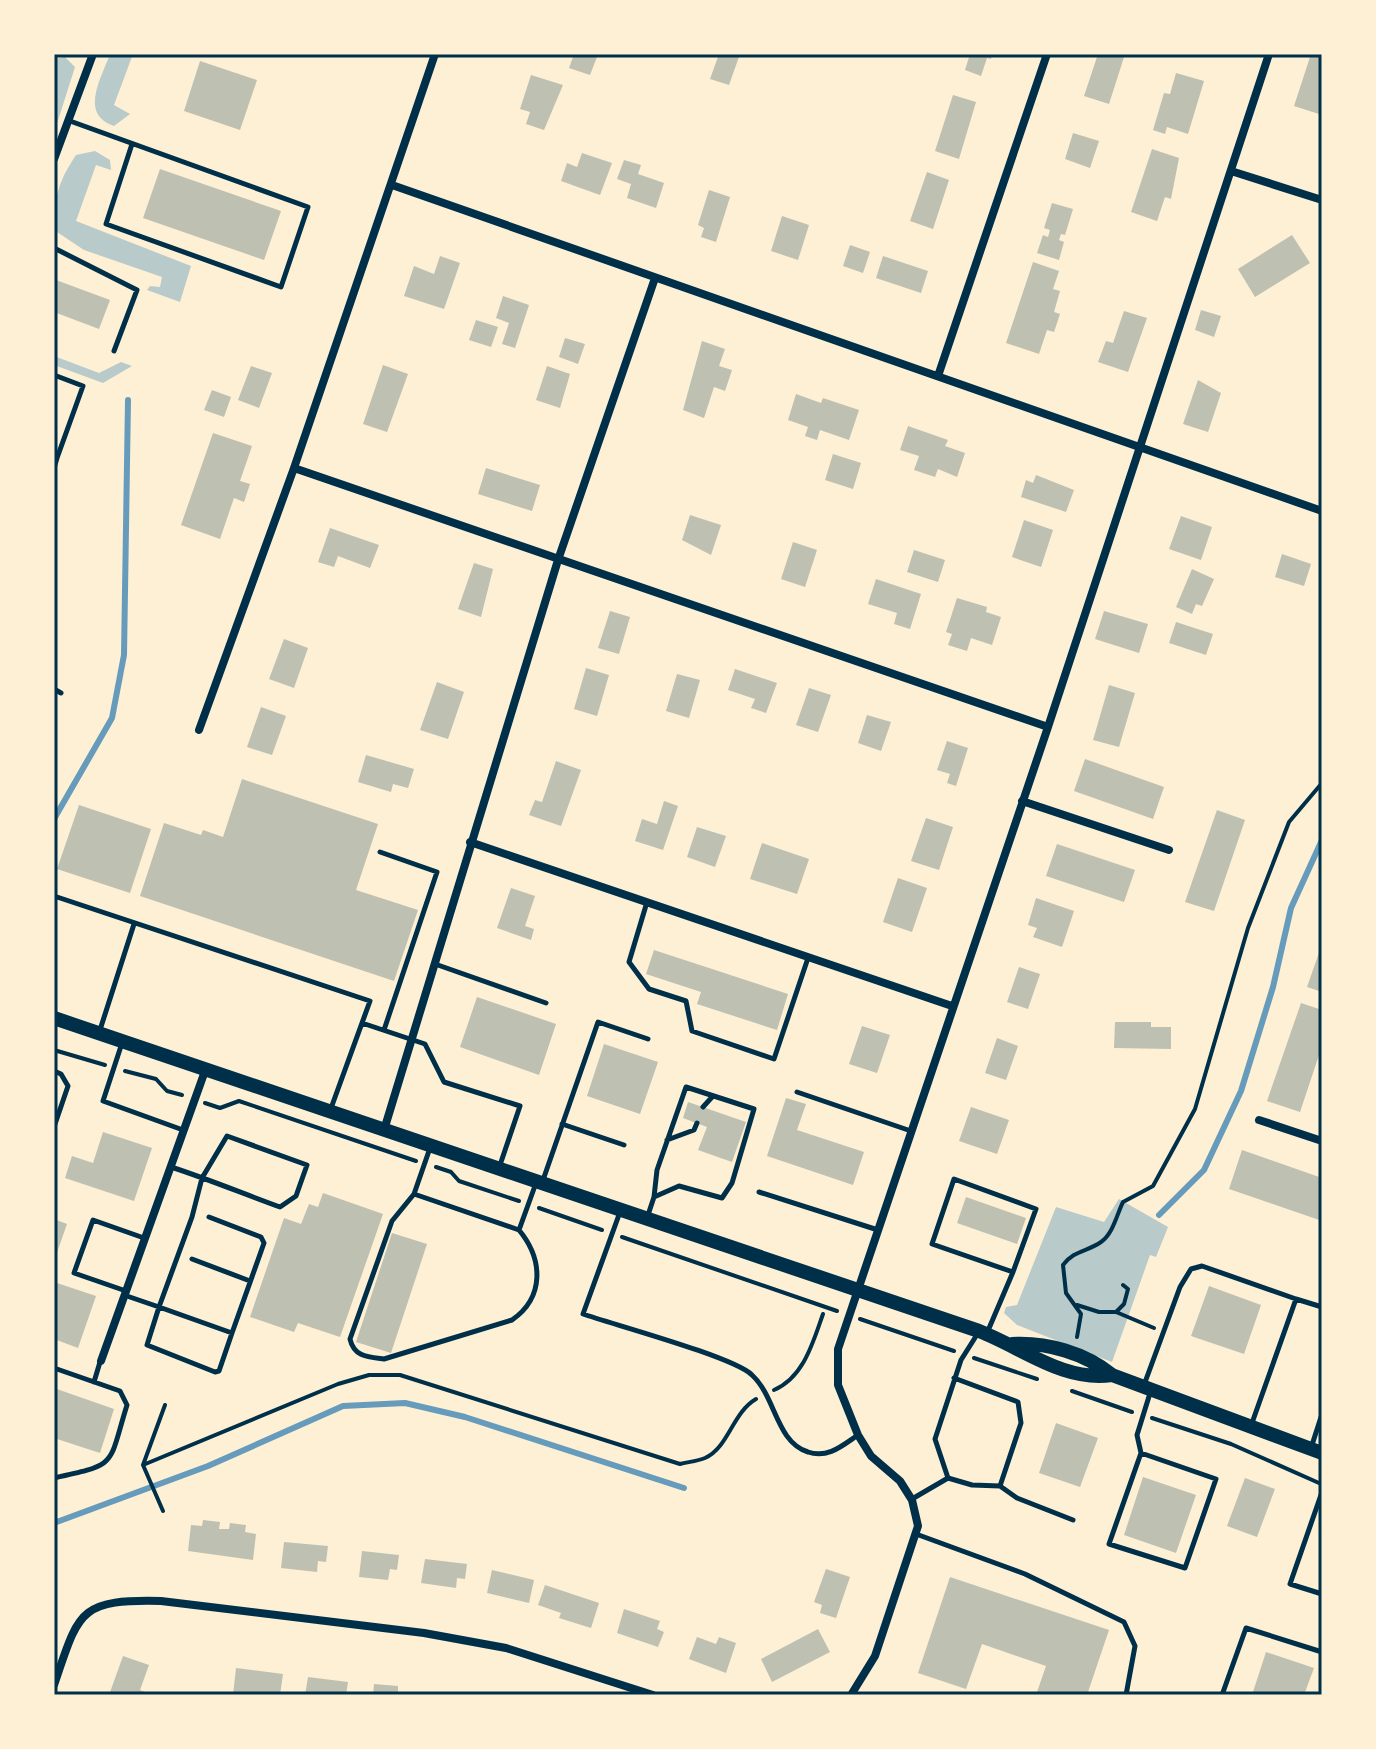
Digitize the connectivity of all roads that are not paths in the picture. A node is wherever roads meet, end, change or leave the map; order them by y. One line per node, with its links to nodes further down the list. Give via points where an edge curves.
1 (93, 54): 5 (street)
2 (435, 54): 9 (street)
3 (1047, 54): 15 (street)
4 (1269, 54): 8 (street)
5 (70, 121): 6 (lane); 7 (street)
6 (132, 144): 6 (lane, via 308,207 281,287 106,224)
7 (54, 159)
8 (1231, 171): 10 (street); 16 (street)
9 (392, 185): 12 (street); 19 (street)
10 (1322, 200)
11 (54, 248): 13 (lane, via 137,290)
12 (655, 278): 15 (street); 21 (street)
13 (114, 351)
14 (54, 375): 17 (lane, via 83,386)
15 (938, 376): 16 (street)
16 (1139, 446): 20 (street); 24 (street)
17 (56, 458): 18 (lane)
18 (54, 468)
19 (294, 468): 21 (street); 25 (street)
20 (1322, 511)
21 (558, 560): 24 (street); 27 (street)
22 (54, 689): 23 (lane)
23 (61, 693)
24 (1048, 727): 26 (street)
25 (199, 730)
26 (1022, 801): 28 (street); 36 (street)
27 (470, 842): 31 (street); 34 (street)
28 (1169, 850)
29 (380, 852): 39 (lane, via 437,872)
30 (57, 897): 32 (lane)
31 (647, 902): 33 (street); 33 (lane, via 629,962 649,989 686,1001 692,1031 774,1059)
32 (134, 924): 38 (lane, via 370,1001); 40 (lane)
33 (808, 957): 36 (street)
34 (434, 964): 35 (lane); 41 (street)
35 (546, 1003)
36 (952, 1006): 56 (street)
37 (54, 1018): 40 (main road)
38 (362, 1023): 39 (lane); 49 (lane)
39 (384, 1030): 41 (lane)
40 (99, 1034): 43 (main road)
41 (411, 1039): 55 (street); 62 (lane, via 425,1044 444,1082 520,1106)
42 (648, 1039): 52 (lane, via 598,1022)
43 (122, 1042): 45 (main road); 54 (lane, via 103,1101)
44 (54, 1071): 53 (lane, via 68,1086)
45 (205, 1071): 49 (main road); 54 (street)
46 (797, 1092): 56 (lane)
47 (713, 1096): 48 (lane); 58 (lane, via 686,1087); 67 (lane, via 754,1109 732,1183 722,1198 679,1186)
48 (703, 1107)
49 (330, 1112): 55 (main road)
50 (1259, 1120): 57 (street)
51 (697, 1123): 58 (lane, via 694,1130)
52 (562, 1124): 59 (lane); 64 (lane)
53 (54, 1127)
54 (184, 1130): 61 (street)
55 (384, 1130): 60 (main road)
56 (911, 1131): 72 (street)
57 (1318, 1139)
58 (667, 1140): 67 (lane)
59 (624, 1145)
60 (430, 1146): 62 (main road); 66 (lane)
61 (171, 1167): 63 (lane); 73 (street)
62 (498, 1169): 64 (main road)
63 (202, 1178): 63 (lane, via 280,1207 296,1196 307,1165 227,1136); 80 (lane)
64 (539, 1183): 68 (main road); 71 (lane)
65 (759, 1192): 72 (lane)
66 (414, 1194): 71 (lane); 71 (lane, via 392,1221 350,1339 364,1357 384,1359 522,1313 538,1273 535,1254)
67 (654, 1197): 70 (lane)
68 (621, 1211): 70 (main road); 91 (lane, via 583,1314 744,1369 768,1393 778,1423 805,1452 833,1451)
69 (209, 1217): 76 (lane, via 261,1237 264,1243)
70 (646, 1220): 77 (main road)
71 (519, 1230)
72 (878, 1230): 77 (street)
73 (145, 1238): 78 (street); 78 (lane, via 93,1220 74,1273)
74 (192, 1259): 76 (lane)
75 (1013, 1272): 75 (lane, via 932,1244 954,1179 1036,1209); 83 (lane)
76 (250, 1281): 82 (lane)
77 (858, 1290): 83 (main road); 91 (street, via 838,1349 838,1385)
78 (125, 1293): 80 (lane); 84 (street)
79 (1296, 1299): 81 (lane); 88 (lane, via 1202,1266 1191,1269 1180,1287); 90 (lane)
80 (159, 1307): 82 (lane); 82 (lane, via 148,1348 201,1367 219,1371)
81 (1322, 1307)
82 (232, 1333)
83 (983, 1333): 86 (lane); 88 (main road, via 1039,1361 1090,1378 1112,1375)
84 (101, 1361): 87 (lane)
85 (54, 1368): 87 (lane)
86 (954, 1378): 95 (lane, via 935,1439); 96 (lane, via 1018,1402 1021,1423)
87 (94, 1382): 94 (lane, via 125,1396 112,1455 99,1469)
88 (1147, 1388): 90 (main road); 93 (lane, via 1137,1435)
89 (1322, 1414): 92 (lane)
90 (1252, 1425): 92 (main road)
91 (858, 1435): 98 (street)
92 (1316, 1451)
93 (1141, 1453): 93 (lane, via 1109,1544 1185,1568 1216,1479)
94 (54, 1478)
95 (948, 1478): 96 (lane); 98 (lane)
96 (1000, 1486): 99 (lane)
97 (1322, 1492): 101 (lane, via 1290,1584)
98 (912, 1500): 100 (street)
99 (1073, 1520)
100 (916, 1534): 105 (street, via 875,1656); 106 (lane, via 1025,1574 1124,1622 1135,1646)
101 (1322, 1594)
102 (1322, 1652): 107 (lane, via 1246,1628)
103 (54, 1685): 104 (street, via 79,1622 91,1610 118,1600 424,1633 506,1648)
104 (653, 1695)
105 (851, 1695)
106 (1126, 1695)
107 (1222, 1695)

